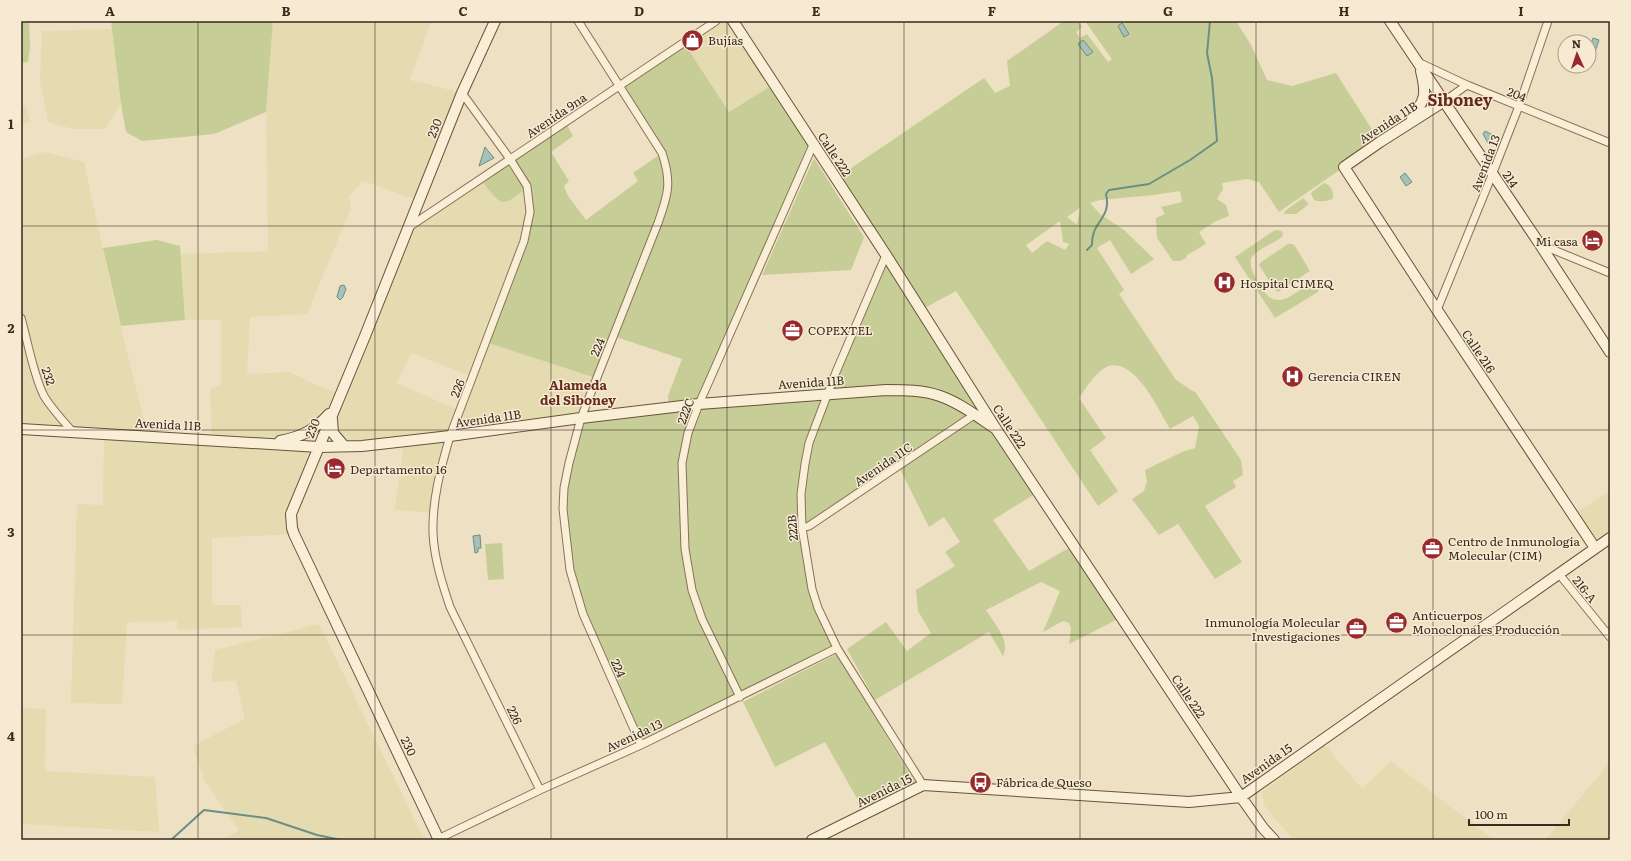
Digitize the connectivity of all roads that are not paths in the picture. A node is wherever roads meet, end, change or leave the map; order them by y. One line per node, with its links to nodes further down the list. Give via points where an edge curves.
1 (495, 21): 10 (street, 230)
2 (578, 21): 9 (street, 224)
3 (716, 21): 9 (street, Avenida 9na)
4 (733, 21): 15 (street, Calle 222)
5 (1390, 21): 7 (street, 214)
6 (1548, 21): 12 (street, Avenida 13)
7 (1418, 62): 8 (street, 204); 11 (street, 214); 13 (street, via 1425,92 1422,104)
8 (1467, 85): 11 (street, Avenida 11B); 12 (street, 204)
9 (619, 86): 16 (street, Avenida 9na); 31 (street, 224, via 662,153 666,165 668,193)
10 (462, 93): 16 (street, 226); 19 (street, 230)
11 (1443, 102): 13 (street, Avenida 11B); 18 (street, 214)
12 (1519, 106): 14 (street, 204); 18 (street, Avenida 13)
13 (1410, 122): 17 (street, Avenida 11B)
14 (1610, 143)
15 (813, 145): 21 (street, Calle 222); 28 (street, 222C)
16 (510, 159): 19 (street, Avenida 9na); 35 (street, 226, via 527,186 530,199 524,241)
17 (1344, 167): 23 (street, Calle 216)
18 (1492, 175): 20 (street, 214); 23 (street, Avenida 13)
19 (408, 227): 27 (street, 230)
20 (1539, 243): 22 (street); 25 (street, 214)
21 (886, 255): 26 (street, 222B); 33 (street, Calle 222)
22 (1610, 273)
23 (1437, 310): 41 (street, Calle 216)
24 (21, 318): 34 (street, 232, via 45,397)
25 (1610, 352)
26 (828, 393): 28 (street, Avenida 11B); 30 (street, Avenida 11B, via 913,390 938,395); 39 (street, 222B, via 805,464 801,494)
27 (340, 394): 29 (street, 230); 36 (street, via 330,413 315,428 298,437)
28 (699, 404): 31 (street, Avenida 11B); 45 (street, 222C, via 688,433 682,463 685,549 692,590 702,619)
29 (334, 410): 37 (street, via 333,433); 38 (street, 230)
30 (974, 414): 33 (street, Avenida 11B); 39 (street, Avenida 11C, via 886,475 809,526)
31 (581, 418): 35 (street, Avenida 11B); 46 (street, 224, via 564,488 563,509 570,570 583,614)
32 (21, 429): 34 (street, Avenida 11B)
33 (996, 429): 49 (street, Calle 222)
34 (74, 432): 36 (street, Avenida 11B)
35 (450, 436): 37 (street, Avenida 11B); 48 (street, 226, via 440,470 434,511 433,533 440,578 450,607)
36 (267, 444): 38 (street, Avenida 11B)
37 (344, 446): 38 (street, Avenida 11B)
38 (319, 447): 50 (street, 230, via 291,514 292,528)
39 (802, 528): 44 (street, 222B, via 812,589)
40 (1610, 538): 41 (street, Avenida 15)
41 (1595, 548): 42 (street, Avenida 15)
42 (1559, 574): 43 (street, 216-A); 49 (street, Avenida 15)
43 (1610, 637)
44 (837, 648): 45 (street, Avenida 13); 47 (street, 222B)
45 (740, 696): 46 (street, Avenida 13)
46 (641, 745): 48 (street, Avenida 13)
47 (923, 785): 49 (street, Avenida 15, via 1189,802); 51 (street, Avenida 15)
48 (540, 790): 50 (street, Avenida 13)
49 (1241, 797): 52 (street, Calle 222)
50 (439, 840)
51 (812, 840)
52 (1274, 840)

